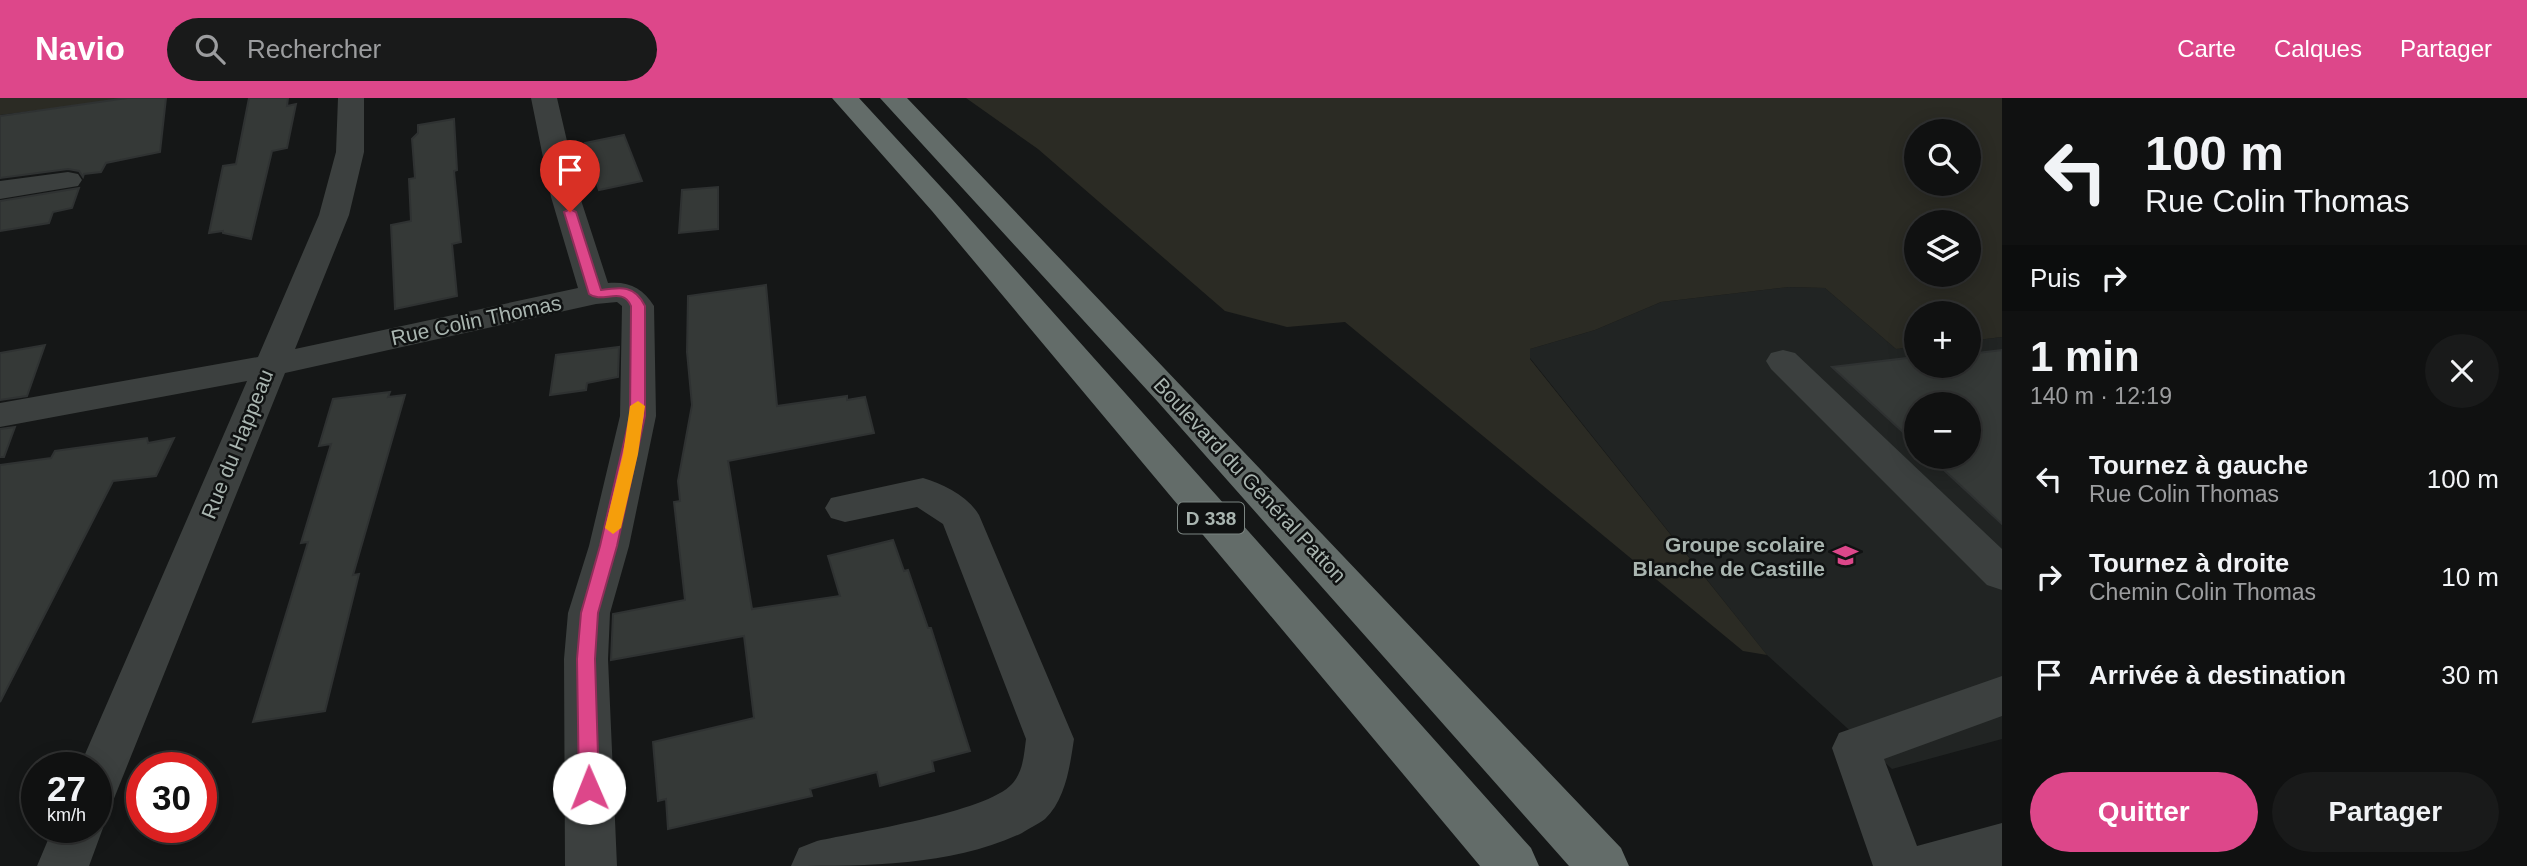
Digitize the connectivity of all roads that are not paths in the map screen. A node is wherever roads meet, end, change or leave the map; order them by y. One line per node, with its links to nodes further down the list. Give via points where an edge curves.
1 (351, 98): 9 (street, Rue du Happeau, via 350,152 334,215)
2 (544, 98): 7 (street, via 583,262)
3 (845, 98): 20 (highway, D 338)
4 (892, 98): 21 (highway, Boulevard du Général Patton / D 338, via 1181,404)
5 (68, 180): 6 (street)
6 (0, 190)
7 (596, 294): 9 (street, Rue Colin Thomas); 18 (street, Rue Colin Thomas, via 623,291 634,297 638,306 638,416 589,613)
8 (1783, 361): 12 (street)
9 (269, 366): 10 (street, Rue Colin Thomas); 14 (street, Rue du Happeau)
10 (0, 415)
11 (845, 509): 19 (street, via 923,492 959,515 1050,739 1045,776 1028,802 984,828)
12 (2002, 574)
13 (2002, 696): 22 (street, via 1856,748)
14 (110, 752)
15 (72, 843): 17 (street)
16 (2002, 847): 23 (street)
17 (63, 866)
18 (591, 866)
19 (817, 866)
20 (1513, 866)
21 (1603, 866)
22 (1899, 866)
23 (1929, 866)

